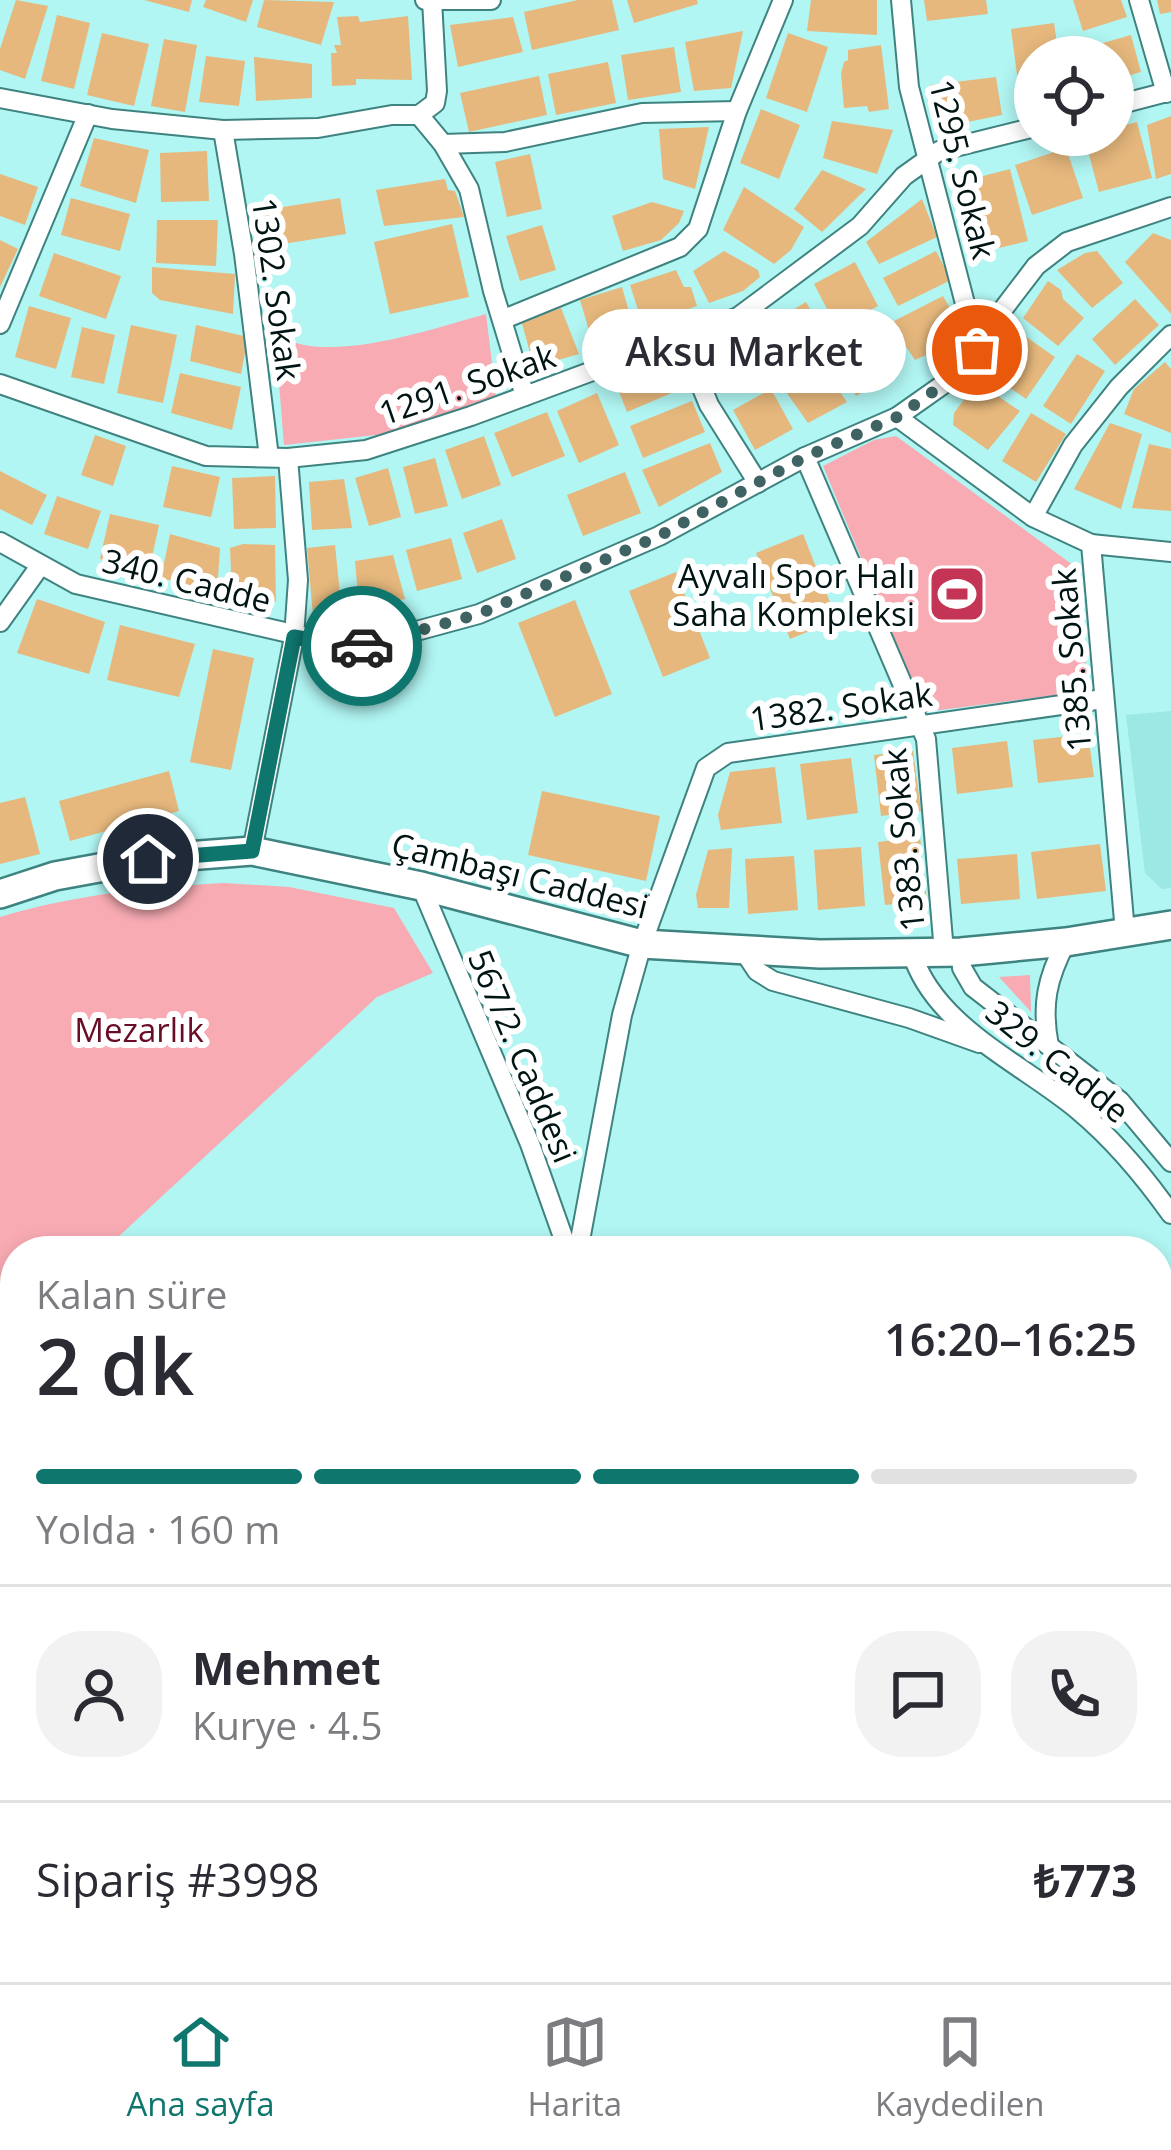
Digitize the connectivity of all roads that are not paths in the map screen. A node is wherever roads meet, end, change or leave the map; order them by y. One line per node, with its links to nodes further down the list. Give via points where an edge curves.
1 (491, 0): 5 (street)
2 (783, 0): 9 (street)
3 (901, 0): 15 (street, 1295. Sokak, via 908,87)
4 (1139, 0): 6 (street)
5 (430, 1): 11 (street, via 437,91)
6 (1168, 92): 8 (street)
7 (0, 98): 10 (street)
8 (1134, 101)
9 (737, 111): 14 (street, via 642,113 505,142); 17 (street, via 698,230 680,247)
10 (88, 114): 12 (street); 18 (street)
11 (419, 115): 12 (street); 14 (street)
12 (223, 130): 26 (street, 1302. Sokak)
13 (1014, 132): 15 (street, 1291. Sokak)
14 (443, 144): 17 (street, via 469,190)
15 (926, 160): 20 (street, 1291. Sokak, via 860,226 738,317); 21 (street, 1295. Sokak)
16 (1171, 207): 21 (street, 340. Cadde, via 1066,242 1036,266)
17 (504, 319): 23 (street)
18 (0, 324)
19 (1171, 335): 28 (street, via 1073,445)
20 (682, 339): 23 (street, 1291. Sokak); 27 (street, via 709,405)
21 (977, 350): 24 (street, 340. Cadde, via 968,367)
22 (0, 384): 26 (street, 1291. Sokak, via 206,456)
23 (525, 396): 26 (street, 1291. Sokak, via 366,450)
24 (897, 417): 25 (street, 340. Cadde); 28 (street, 1385. Sokak)
25 (805, 457): 27 (street, 340. Cadde); 36 (street, 1383. Sokak)
26 (279, 458): 34 (street, 1302. Sokak, via 298,580)
27 (758, 483): 34 (street, 340. Cadde, via 479,614 354,648)
28 (1033, 518): 30 (street, 1385. Sokak)
29 (0, 542): 32 (street, 340. Cadde)
30 (1091, 544): 31 (street); 35 (street, 1385. Sokak)
31 (1171, 552)
32 (40, 566): 33 (street); 34 (street, 340. Cadde, via 76,584)
33 (0, 622)
34 (294, 637): 37 (street, 1302. Sokak)
35 (1103, 699): 36 (street, 1382. Sokak); 41 (street, 1385. Sokak)
36 (920, 725): 43 (street, 1382. Sokak, via 728,753 706,768); 46 (street, 1383. Sokak)
37 (252, 851): 38 (main road, Çambaşı Caddesi); 39 (main road, Çambaşı Caddesi, via 148,859)
38 (421, 886): 43 (main road, Çambaşı Caddesi); 51 (street, 567/2. Caddesi)
39 (0, 894)
40 (1171, 925): 41 (main road, Çambaşı Caddesi)
41 (1124, 932): 42 (main road, Çambaşı Caddesi)
42 (1066, 941): 46 (main road, Çambaşı Caddesi); 47 (street, 329. Cadde, via 1044,1001)
43 (642, 944): 44 (main road, Çambaşı Caddesi); 52 (street, 1382. Sokak)
44 (743, 950): 45 (main road, Çambaşı Caddesi); 48 (street, via 773,981)
45 (912, 952): 46 (main road, Çambaşı Caddesi); 48 (street, 329. Cadde, via 934,994)
46 (953, 952): 47 (street, 329. Cadde, via 973,987)
47 (1049, 1046): 49 (street, 329. Cadde, via 1120,1100)
48 (994, 1048): 50 (street, 329. Cadde, via 1105,1135)
49 (1171, 1162)
50 (1171, 1214)
51 (563, 1236)
52 (581, 1236)

